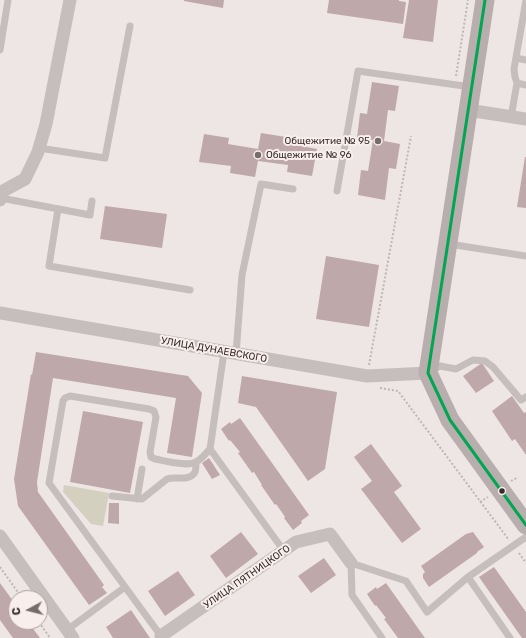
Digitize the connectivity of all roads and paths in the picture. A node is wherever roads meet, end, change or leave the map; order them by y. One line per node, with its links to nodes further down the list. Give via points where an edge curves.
1 (8, 0): 6 (lane)
2 (70, 0): 19 (street)
3 (468, 0): 14 (path)
4 (485, 0): 14 (street)
5 (526, 0): 10 (lane)
6 (3, 12): 8 (lane)
7 (130, 26): 19 (lane, via 105,158)
8 (1, 39): 9 (lane)
9 (0, 50)
10 (516, 58): 11 (lane); 12 (lane, via 514,73)
11 (526, 60)
12 (517, 83): 13 (lane); 16 (lane)
13 (526, 85)
14 (463, 86): 15 (street); 21 (lane, via 358,71)
15 (468, 110): 16 (street); 25 (street)
16 (511, 117): 17 (street)
17 (526, 119)
18 (411, 136): 31 (path)
19 (39, 148): 22 (street, via 25,179 3,191)
20 (293, 189): 29 (lane, via 261,184 242,275)
21 (337, 191)
22 (0, 199): 24 (lane)
23 (92, 201): 24 (lane, via 90,215)
24 (58, 209): 27 (lane, via 49,266)
25 (447, 243): 26 (lane); 30 (street)
26 (526, 256)
27 (190, 290)
28 (0, 315): 29 (street, УЛИЦА ДУНАЕВСКОГО)
29 (230, 353): 31 (street, УЛИЦА ДУНАЕВСКОГО); 34 (lane)
30 (428, 373): 31 (street, УЛИЦА ДУНАЕВСКОГО); 33 (lane, via 440,366 456,369 473,360 485,361 521,400); 39 (street, via 450,420)
31 (367, 376)
32 (378, 388): 42 (path, via 398,391)
33 (526, 397)
34 (210, 449): 35 (lane); 43 (lane)
35 (196, 462): 38 (lane, via 194,474 185,479 167,479 143,498); 48 (lane, via 189,464 151,457 156,417 154,411 70,396 62,401 49,483)
36 (142, 469): 38 (lane)
37 (112, 496): 38 (lane)
38 (137, 499)
39 (526, 525)
40 (0, 536): 50 (street)
41 (526, 537): 42 (lane)
42 (513, 546): 45 (path); 47 (lane)
43 (284, 551): 44 (street, УЛИЦА ПЯТНИЦКОГО, via 296,542 330,534); 51 (street, УЛИЦА ПЯТНИЦКОГО)
44 (351, 563): 47 (lane, via 406,581 427,612); 52 (lane, via 352,595)
45 (526, 563)
46 (0, 567): 49 (path)
47 (468, 577): 53 (lane)
48 (125, 587): 50 (lane); 51 (lane)
49 (16, 590)
50 (70, 634)
51 (162, 637)
52 (382, 638)
53 (510, 638)

